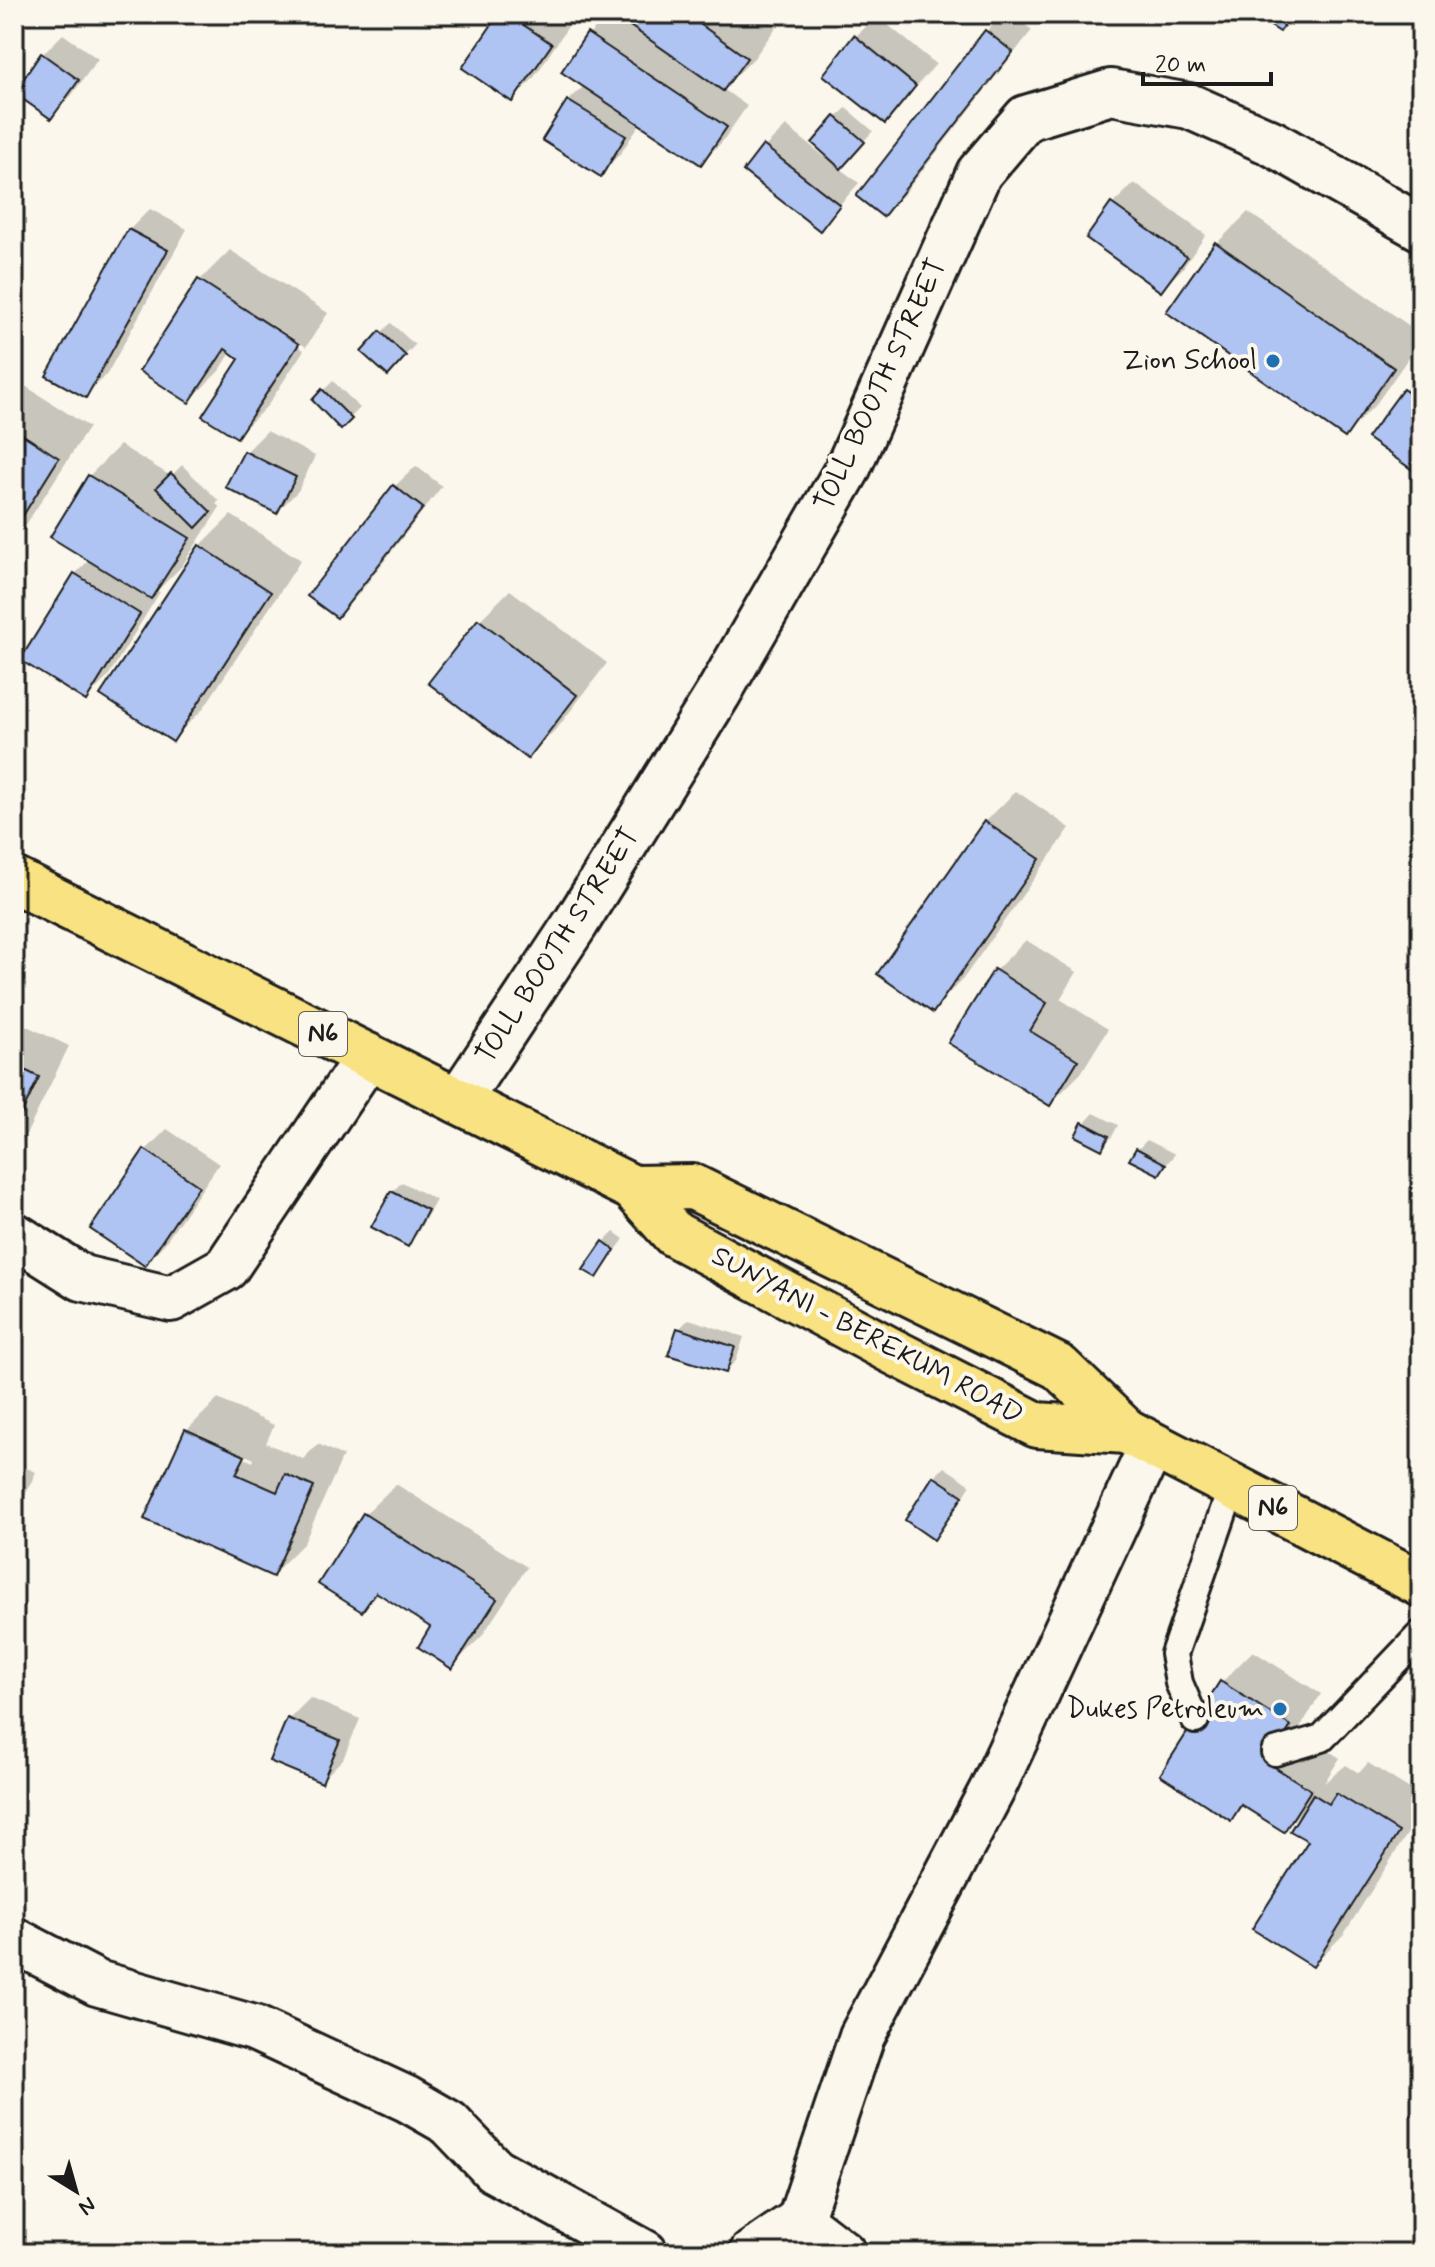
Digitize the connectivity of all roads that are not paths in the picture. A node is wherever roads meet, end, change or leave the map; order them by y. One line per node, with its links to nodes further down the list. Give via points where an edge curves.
1 (1421, 228): 4 (street, TOLL BOOTH STREET, via 1272,143 1189,106 1111,92 1026,118 979,173 847,470 718,694)
2 (14, 880): 3 (main road, SUNYANI - BEREKUM ROAD / N6)
3 (368, 1056): 4 (main road, SUNYANI - BEREKUM ROAD / N6); 6 (street, via 226,1268 171,1299 82,1278)
4 (458, 1101): 5 (main road, SUNYANI - BEREKUM ROAD / N6)
5 (633, 1188): 7 (main road, SUNYANI - BEREKUM ROAD / N6, via 674,1234 1037,1425); 7 (main road, SUNYANI - BEREKUM ROAD / N6, via 693,1187 1059,1367)
6 (14, 1235)
7 (1139, 1438): 8 (main road, SUNYANI - BEREKUM ROAD / N6); 14 (street, via 992,1790 862,2036)
8 (1232, 1487): 9 (main road, SUNYANI - BEREKUM ROAD / N6); 11 (lane, via 1174,1654 1179,1683)
9 (1421, 1584)
10 (1421, 1634): 12 (lane, via 1322,1738)
11 (1195, 1720)
12 (1275, 1752)
13 (14, 1940): 15 (street, via 97,1983 254,2028 407,2099 449,2123 494,2170)
14 (800, 2220): 16 (street); 17 (street)
15 (645, 2253)
16 (752, 2253)
17 (843, 2253)

